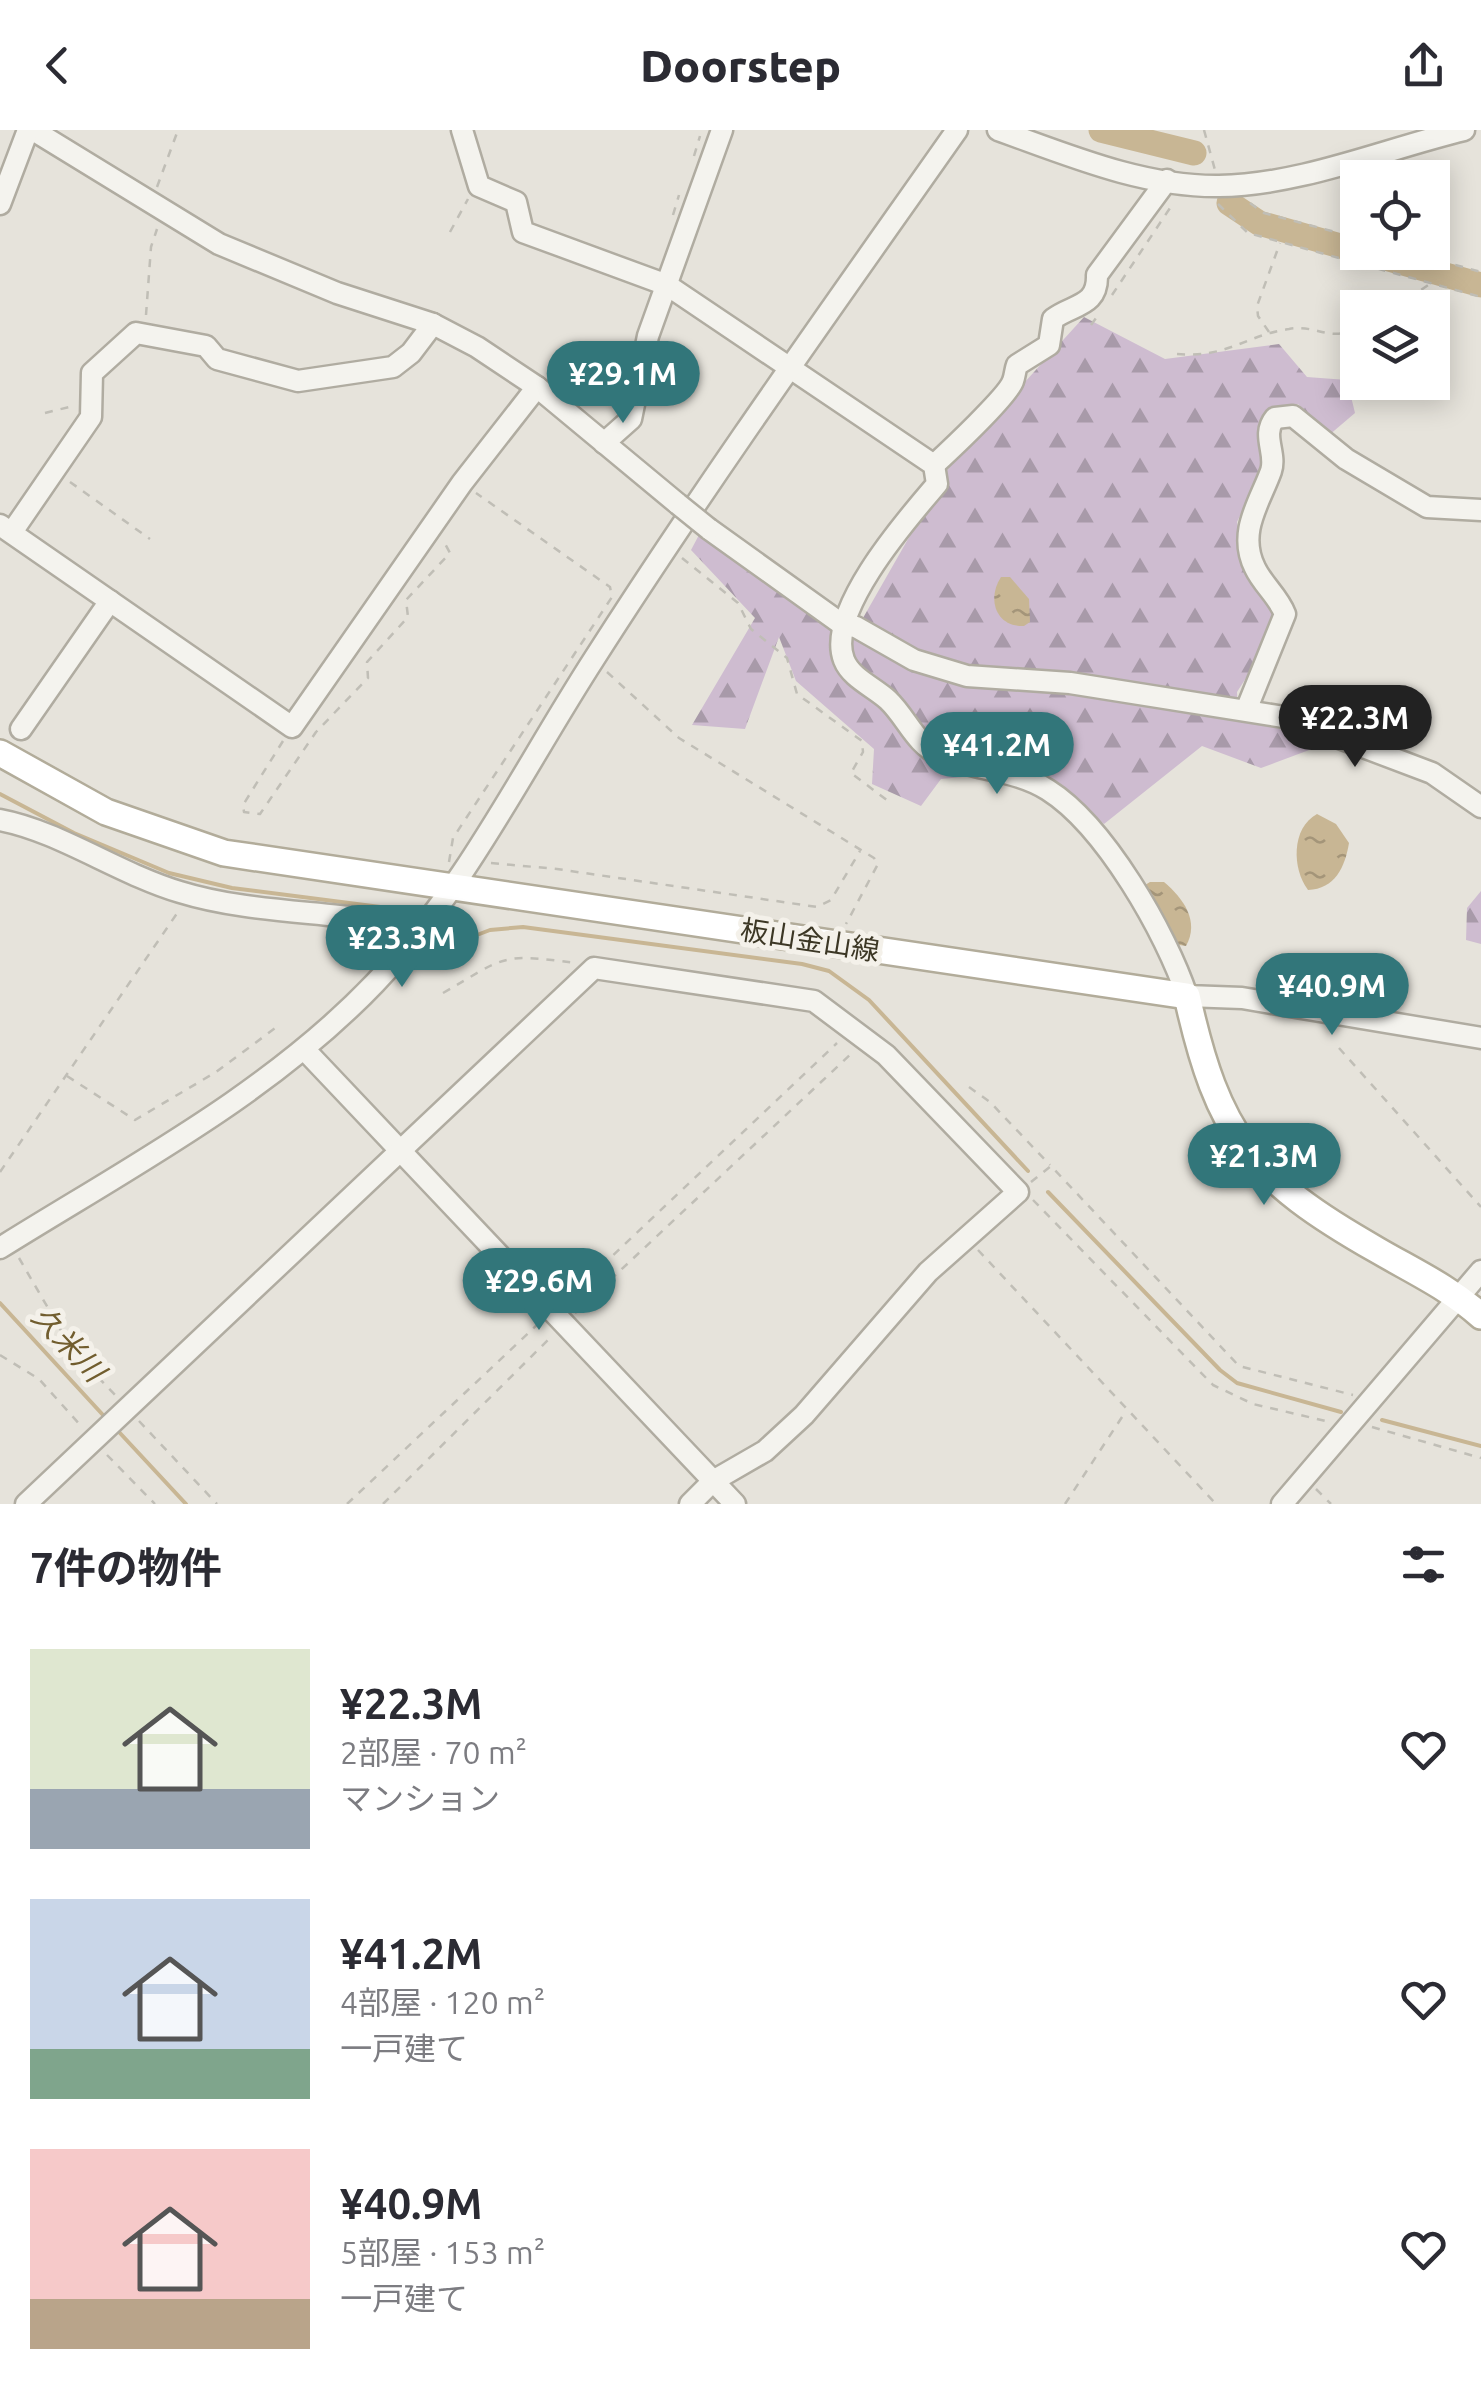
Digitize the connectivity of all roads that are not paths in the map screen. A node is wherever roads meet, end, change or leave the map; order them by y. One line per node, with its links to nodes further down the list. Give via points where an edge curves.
1 (462, 130): 9 (street, via 479,186 516,202 523,232)
2 (722, 130): 9 (street)
3 (956, 130): 11 (street)
4 (998, 130): 7 (street, via 1084,161)
5 (1464, 130): 7 (street, via 1314,170 1240,184)
6 (35, 131): 8 (street); 10 (street, via 219,244)
7 (1194, 183): 14 (street, via 1097,275 1088,304 1053,319 1049,345 1017,365 1009,388)
8 (0, 204)
9 (667, 285): 11 (street); 13 (street, via 630,419)
10 (433, 324): 12 (street); 16 (street, via 393,367 298,381 217,359 206,346 136,333 92,373 91,416)
11 (790, 369): 14 (street); 24 (street, via 594,660 470,862)
12 (537, 387): 13 (street); 17 (street, via 292,727)
13 (604, 443): 18 (street, bridge)
14 (934, 466): 18 (street, via 938,484 900,527)
15 (1481, 510): 19 (street, via 1427,507 1346,459 1294,416 1276,418 1268,434 1272,468 1254,504 1250,534 1256,570 1285,614)
16 (6, 528): 17 (street)
17 (110, 602): 20 (street)
18 (843, 625): 19 (street, via 914,660 978,678 1070,683); 26 (street, via 845,664 890,702 927,749 1026,779 1089,827 1176,962)
19 (1247, 708): 22 (street, via 1432,773)
20 (21, 729)
21 (0, 753): 24 (main road, 板山金山線, via 106,812 224,853)
22 (1481, 806)
23 (0, 820): 25 (street, via 183,894 364,919)
24 (451, 877): 25 (street); 26 (main road, 板山金山線)
25 (410, 942): 28 (street)
26 (1187, 996): 27 (street, via 1242,998); 32 (main road, via 1203,1069 1226,1124 1260,1170 1305,1206)
27 (1481, 1038)
28 (304, 1049): 29 (street); 30 (street)
29 (401, 1150): 34 (street); 34 (street, via 594,968 803,997 834,1012 942,1110 1018,1192 914,1286 804,1414 765,1451); 35 (street)
30 (6, 1245)
31 (1481, 1271): 32 (street)
32 (1458, 1296): 33 (main road); 38 (street)
33 (1481, 1316)
34 (714, 1481): 36 (street); 37 (street)
35 (26, 1504)
36 (690, 1504)
37 (735, 1504)
38 (1282, 1504)

